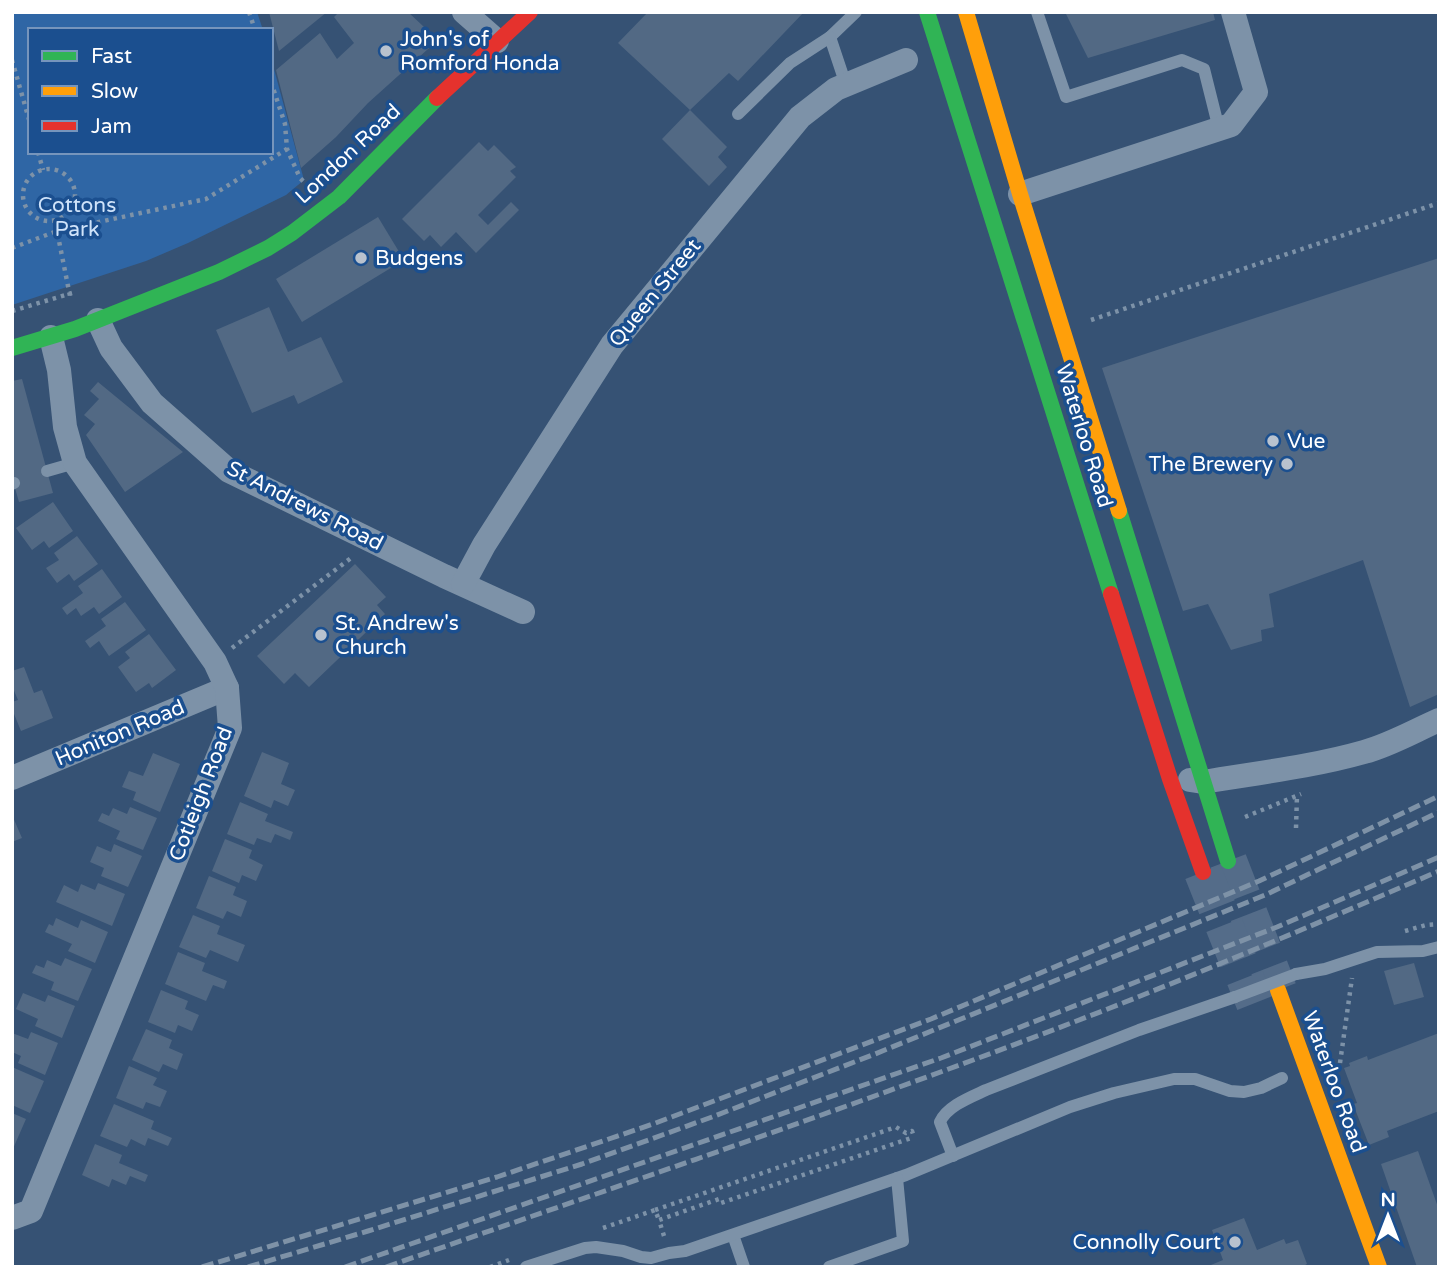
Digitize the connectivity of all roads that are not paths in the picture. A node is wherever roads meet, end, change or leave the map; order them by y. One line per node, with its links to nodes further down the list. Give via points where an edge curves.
1 (464, 12): 9 (street)
2 (530, 12): 9 (main road, London Road)
3 (856, 12): 8 (lane)
4 (928, 12): 14 (main road, Waterloo Road)
5 (966, 12): 14 (main road, Waterloo Road)
6 (1037, 12): 13 (lane, via 1066,97 1182,60 1204,69)
7 (1233, 12): 13 (street, via 1256,92 1231,125)
8 (830, 37): 11 (lane); 12 (lane, via 790,63)
9 (497, 41): 15 (main road, London Road, via 339,197 292,233 219,272)
10 (906, 60): 11 (street, Queen Street)
11 (846, 85): 20 (street, Queen Street, via 800,117 612,345)
12 (738, 114)
13 (1219, 129): 14 (street)
14 (1005, 200): 25 (main road, Waterloo Road); 26 (main road, Waterloo Road)
15 (98, 320): 16 (main road, London Road); 20 (street, St Andrews Road, via 111,348 152,403 229,471)
16 (51, 337): 17 (main road, London Road); 18 (street, Cotleigh Road)
17 (12, 348)
18 (75, 463): 19 (lane); 22 (street, Cotleigh Road, via 215,662)
19 (47, 471)
20 (463, 584): 21 (street, St Andrews Road)
21 (523, 612)
22 (227, 688): 24 (street, Honiton Road); 34 (street, Cotleigh Road, via 230,728 31,1211)
23 (1439, 720): 26 (street, via 1366,752)
24 (12, 778)
25 (1170, 779): 26 (street); 28 (main road, Waterloo Road)
26 (1203, 782): 27 (main road, Waterloo Road)
27 (1228, 861)
28 (1202, 872)
29 (1439, 947): 32 (lane, bridge, via 1377,952 1296,974 986,1090 945,1114 940,1122)
30 (1278, 990): 39 (main road, Waterloo Road)
31 (1283, 1078): 32 (lane, via 1244,1092 1195,1079 1151,1083 1070,1107)
32 (953, 1156): 33 (lane)
33 (897, 1178): 35 (lane); 38 (lane, via 903,1241)
34 (12, 1218)
35 (733, 1235): 36 (lane, via 651,1258 596,1247); 37 (lane)
36 (526, 1267)
37 (744, 1267)
38 (829, 1267)
39 (1379, 1267)

